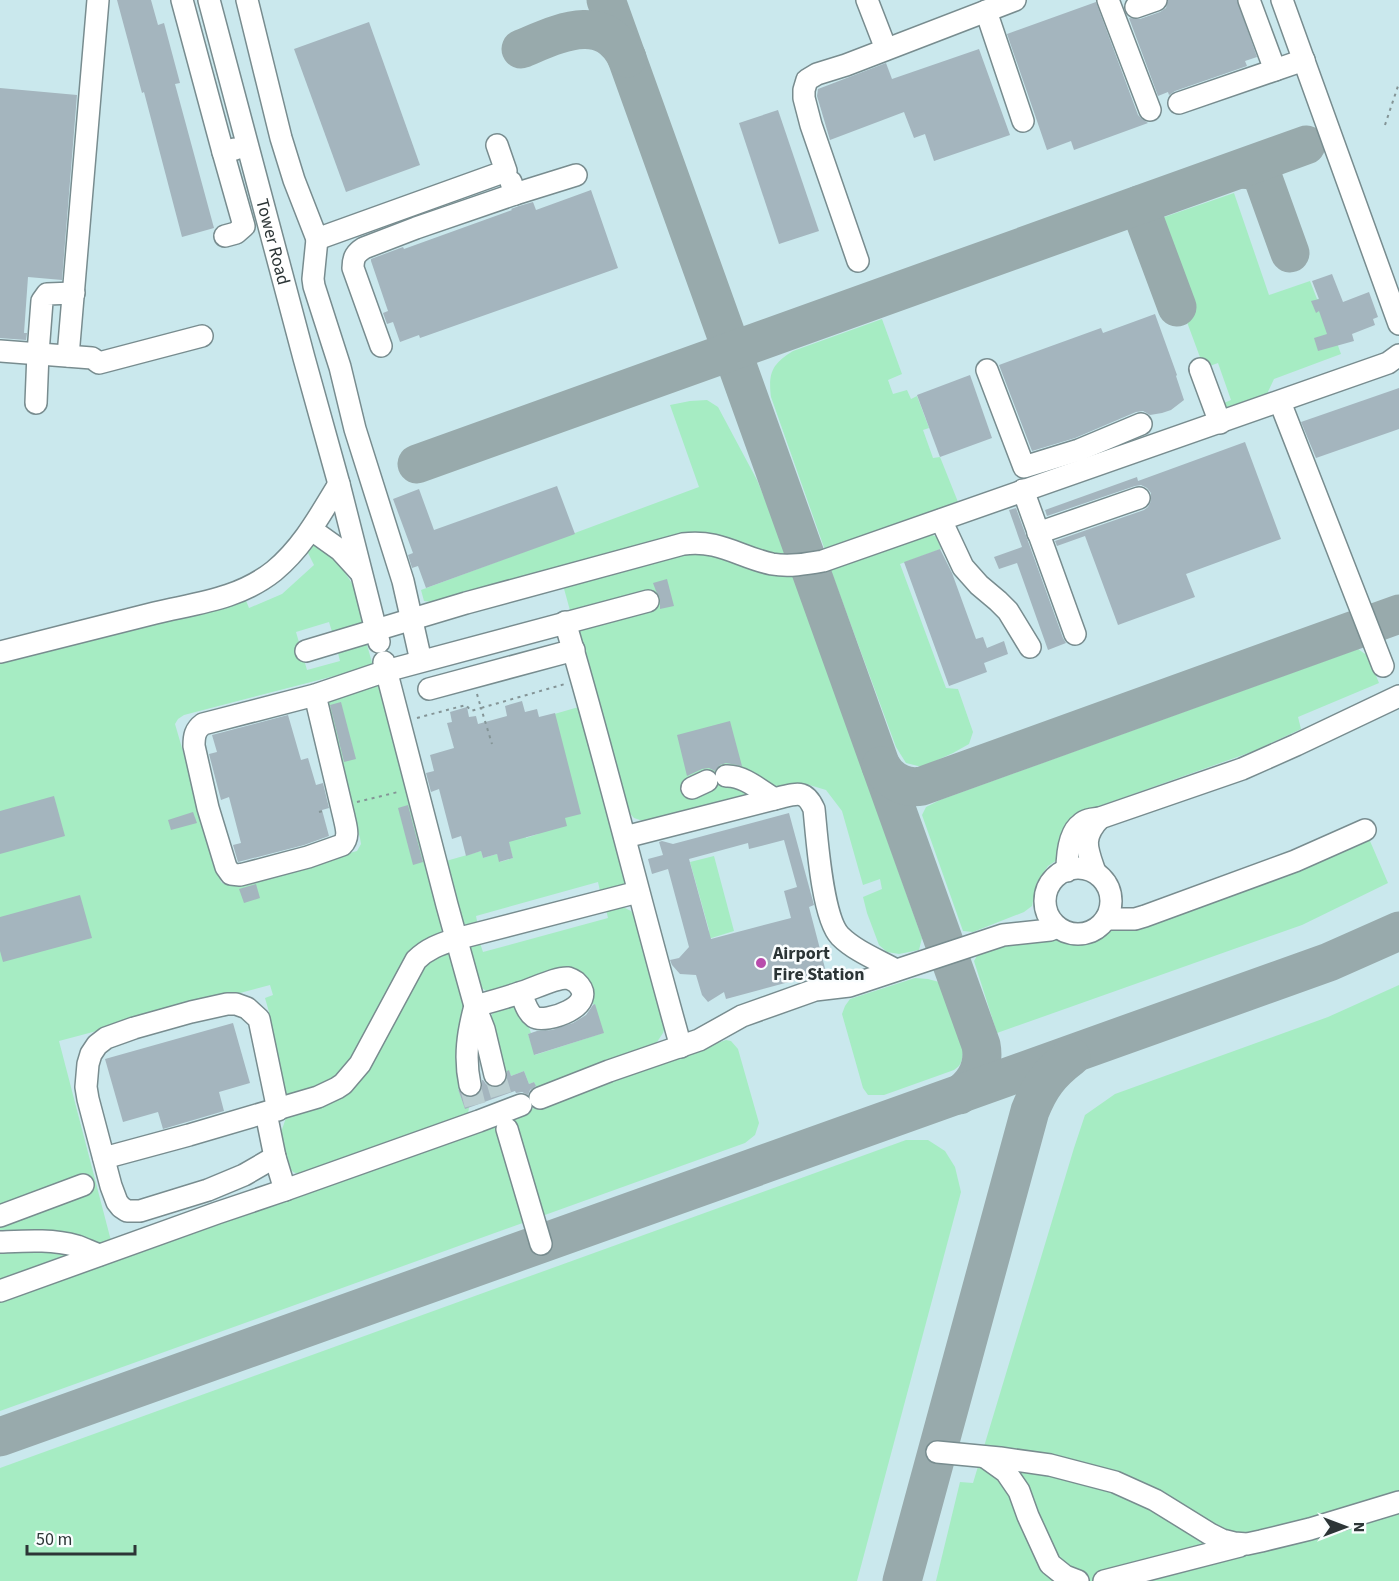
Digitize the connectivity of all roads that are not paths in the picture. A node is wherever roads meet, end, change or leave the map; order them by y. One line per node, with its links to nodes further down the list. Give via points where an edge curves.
1 (98, 0): 28 (street)
2 (182, 0): 21 (street)
3 (209, 0): 20 (street, Tower Road)
4 (247, 0): 26 (street, via 281,138)
5 (867, 0): 13 (street)
6 (1015, 0): 12 (street)
7 (1108, 0): 17 (street)
8 (1156, 0): 11 (street)
9 (1249, 0): 15 (street)
10 (1282, 0): 14 (street)
11 (1136, 7)
12 (986, 11): 13 (street); 18 (street)
13 (886, 49): 27 (street, via 811,76 804,90 811,125)
14 (1304, 60): 15 (street); 29 (street)
15 (1275, 70): 16 (street)
16 (1179, 103)
17 (1150, 111)
18 (1023, 121)
19 (497, 145): 22 (street)
20 (247, 146): 21 (street); 43 (street, Tower Road)
21 (223, 152): 25 (street, via 244,226)
22 (506, 171): 24 (street); 26 (street)
23 (576, 175): 24 (street)
24 (515, 195): 31 (street, via 416,228 357,253 353,268)
25 (225, 236)
26 (317, 239): 51 (street, via 314,286)
27 (858, 261)
28 (74, 293): 33 (street, via 44,297); 35 (street)
29 (1399, 324)
30 (202, 336): 35 (street, via 99,363 92,358)
31 (381, 346)
32 (0, 351): 33 (street)
33 (38, 353): 35 (street); 39 (street)
34 (1399, 355): 38 (street, via 1388,363)
35 (68, 356)
36 (1200, 369): 40 (street)
37 (987, 370): 42 (street)
38 (1280, 402): 40 (street); 60 (street)
39 (36, 404)
40 (1220, 423): 44 (street)
41 (1141, 424): 42 (street, via 1079,450)
42 (1024, 467): 44 (street)
43 (339, 483): 47 (street); 49 (street, Tower Road)
44 (1027, 489): 46 (street); 48 (street)
45 (1139, 498): 48 (street)
46 (941, 520): 51 (street, via 828,560 789,566 702,542 683,544); 54 (street, via 963,567 1008,610)
47 (312, 530): 49 (street, via 340,550); 58 (street, via 274,571 228,597)
48 (1038, 534): 53 (street)
49 (361, 573): 57 (street, Tower Road)
50 (648, 601): 52 (street)
51 (413, 620): 57 (street); 59 (street)
52 (566, 622): 55 (street); 59 (street)
53 (1075, 634)
54 (1030, 646)
55 (574, 650): 61 (street); 68 (street)
56 (306, 651): 57 (street)
57 (381, 651): 59 (street); 62 (street); 76 (street, Tower Road)
58 (0, 652)
59 (421, 662)
60 (1383, 666)
61 (429, 689)
62 (315, 694): 62 (street, via 203,724 195,732 194,746 208,808 231,874 240,876 308,857 345,842 342,806)
63 (1399, 696): 66 (street, via 1242,769)
64 (708, 782): 65 (street, via 736,777)
65 (774, 799): 68 (street); 77 (street, via 798,794 811,801 826,905 833,927 852,945)
66 (1100, 818): 69 (street, via 1088,819 1076,828); 70 (street, via 1087,837)
67 (1365, 830): 73 (street, via 1296,861 1145,916)
68 (625, 837): 71 (street)
69 (1067, 870): 70 (street, via 1084,868); 72 (street, via 1049,884)
70 (1095, 873): 73 (street, via 1110,893)
71 (638, 892): 76 (street); 80 (street)
72 (1044, 901): 74 (street); 75 (street)
73 (1106, 919): 74 (street, via 1083,934)
74 (1057, 927): 75 (street)
75 (1003, 935): 77 (street)
76 (456, 939): 79 (street, Tower Road); 83 (street, via 435,946 416,960 360,1064 343,1084)
77 (896, 970): 80 (street, via 849,986 815,990 742,1016)
78 (521, 993): 79 (street)
79 (475, 1006): 81 (street, Tower Road); 82 (street, via 466,1064)
80 (681, 1047): 81 (street)
81 (512, 1102): 82 (street); 90 (street, Tower Road)
82 (475, 1104): 87 (street)
83 (272, 1112): 84 (street); 85 (street); 85 (street, via 259,1019 236,1004 191,1012 106,1038 91,1054 86,1087)
84 (275, 1157): 85 (street, via 208,1190 140,1212 132,1212 117,1202); 87 (street)
85 (104, 1158)
86 (83, 1185): 88 (street)
87 (285, 1190): 91 (street)
88 (0, 1216)
89 (0, 1242): 91 (street, via 55,1243)
90 (541, 1244)
91 (99, 1255): 92 (street)
92 (0, 1291)
93 (937, 1452): 94 (street)
94 (985, 1456): 96 (street, via 1050,1465 1115,1482 1155,1500 1216,1537); 97 (street, via 1006,1472 1019,1491 1050,1564)
95 (1399, 1502): 96 (street)
96 (1247, 1544): 98 (street)
97 (1078, 1581)
98 (1104, 1581)

